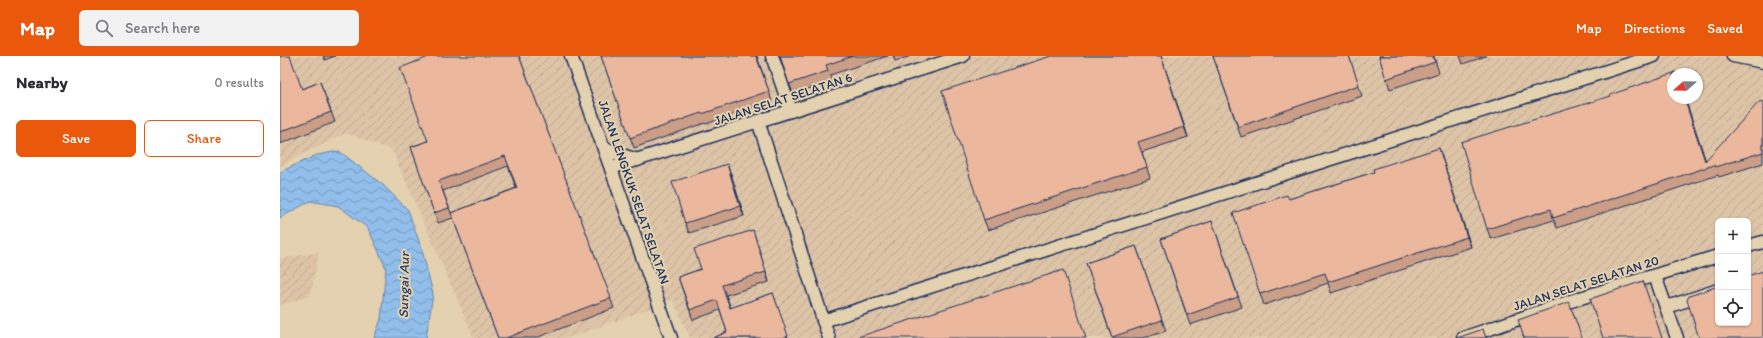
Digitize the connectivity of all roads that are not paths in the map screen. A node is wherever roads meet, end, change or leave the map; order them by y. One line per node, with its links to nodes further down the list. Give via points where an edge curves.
1 (571, 56): 9 (street, JALAN LENGKUK SELAT SELATAN)
2 (772, 56): 7 (street)
3 (963, 56): 7 (street, JALAN SELAT SELATAN 6)
4 (1654, 56): 19 (street)
5 (1733, 56): 6 (street)
6 (1763, 62)
7 (791, 110): 8 (street, JALAN SELAT SELATAN 6)
8 (758, 121): 10 (street, JALAN SELAT SELATAN 6); 19 (street)
9 (604, 147): 10 (street); 11 (street, JALAN LENGKUK SELAT SELATAN)
10 (635, 161): 11 (street, JALAN SELAT SELATAN 6); 12 (street)
11 (611, 168): 12 (street, JALAN LENGKUK SELAT SELATAN)
12 (618, 185): 21 (street, JALAN LENGKUK SELAT SELATAN)
13 (1763, 242): 14 (street)
14 (1751, 245)
15 (1715, 257): 16 (street, JALAN SELAT SELATAN 20)
16 (1655, 276): 18 (street); 20 (street, JALAN SELAT SELATAN 20, via 1577,300)
17 (1715, 291): 18 (street)
18 (1667, 307): 24 (street)
19 (823, 321): 22 (street)
20 (1496, 333): 23 (street, JALAN SELAT SELATAN 20)
21 (671, 338)
22 (829, 338)
23 (1463, 338)
24 (1677, 338)

